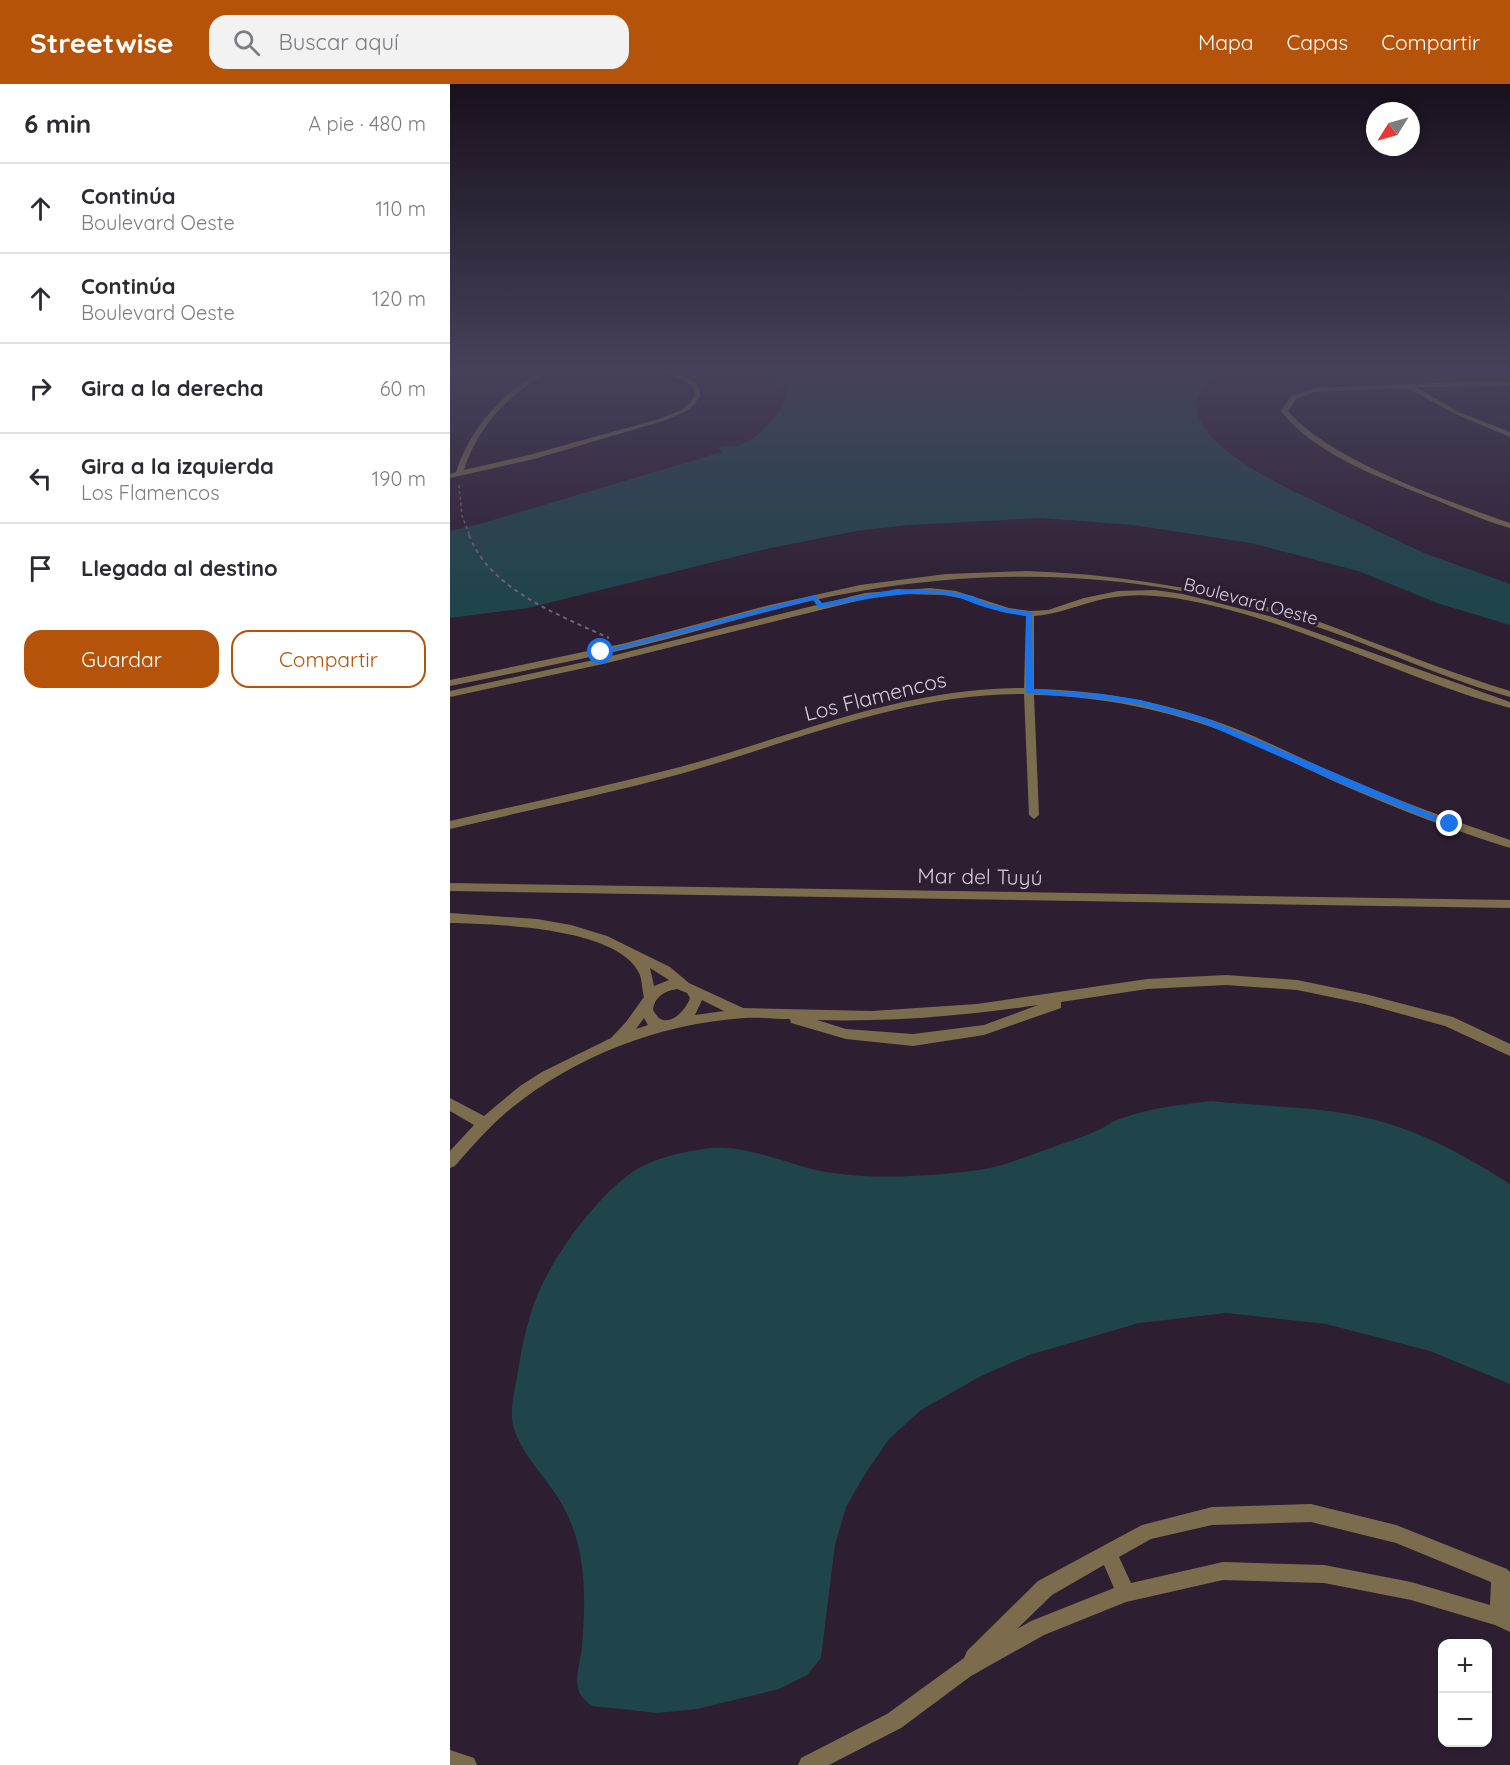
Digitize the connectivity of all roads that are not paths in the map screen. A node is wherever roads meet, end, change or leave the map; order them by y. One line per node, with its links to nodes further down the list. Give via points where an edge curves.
1 (470, 446): 4 (street)
2 (564, 446): 4 (street)
3 (1330, 446): 6 (street, via 1434,498)
4 (459, 474): 5 (street)
5 (450, 476)
6 (1510, 526)
7 (970, 577): 8 (street, Boulevard Oeste, via 1026,574); 9 (street, via 964,591); 11 (street, Boulevard Oeste, via 917,580)
8 (1084, 578): 10 (street, via 1092,584); 12 (street, Boulevard Oeste, via 1154,584)
9 (970, 598): 11 (street, Boulevard Oeste, via 897,591); 13 (street, Boulevard Oeste)
10 (1095, 598): 12 (street, Boulevard Oeste, via 1156,593); 13 (street, Boulevard Oeste, via 1059,610)
11 (817, 602): 14 (street, Boulevard Oeste); 14 (street, Boulevard Oeste, via 627,646)
12 (1242, 607): 16 (street, Boulevard Oeste)
13 (1030, 614): 17 (street)
14 (602, 657): 15 (street, Boulevard Oeste); 18 (street, Boulevard Oeste)
15 (450, 683)
16 (1471, 688): 19 (street, Boulevard Oeste); 20 (street, Boulevard Oeste)
17 (1029, 692): 21 (street); 22 (street, Los Flamencos, via 997,691 923,700 681,770); 23 (street, Los Flamencos, via 1102,696 1204,720 1352,785)
18 (450, 694)
19 (1510, 694)
20 (1510, 705)
21 (1034, 815)
22 (450, 825)
23 (1510, 844)
24 (450, 887): 25 (street, Mar del Tuyú)
25 (1510, 904)
26 (450, 918): 27 (street, via 522,921 562,928 582,932)
27 (627, 952): 28 (street, via 657,965); 30 (street, via 648,975)
28 (687, 987): 30 (street, via 662,988); 32 (street); 35 (street, via 696,1000 695,1007 691,1014)
29 (1080, 996): 31 (street); 36 (street); 39 (street, via 1147,984 1226,980 1297,985 1448,1021)
30 (649, 1000): 35 (street, via 648,1016); 38 (street)
31 (977, 1009): 34 (street); 36 (street)
32 (744, 1013): 33 (street); 35 (street)
33 (781, 1014): 34 (street); 37 (street)
34 (872, 1016): 37 (street)
35 (672, 1024): 38 (street)
36 (984, 1030): 37 (street, via 913,1040)
37 (871, 1038)
38 (615, 1041): 41 (street, via 517,1096)
39 (1510, 1050)
40 (450, 1104): 41 (street)
41 (484, 1124): 42 (street)
42 (450, 1161)
43 (1107, 1552): 44 (street, via 1148,1531 1212,1516 1311,1513 1396,1534); 45 (street); 47 (street, via 1045,1588)
44 (1505, 1578): 46 (street)
45 (1126, 1593): 46 (street, via 1223,1571 1324,1574 1411,1591); 47 (street, via 1038,1628)
46 (1504, 1620)
47 (964, 1669): 50 (street, via 894,1721)
48 (450, 1760): 49 (street)
49 (467, 1765)
50 (808, 1765)

